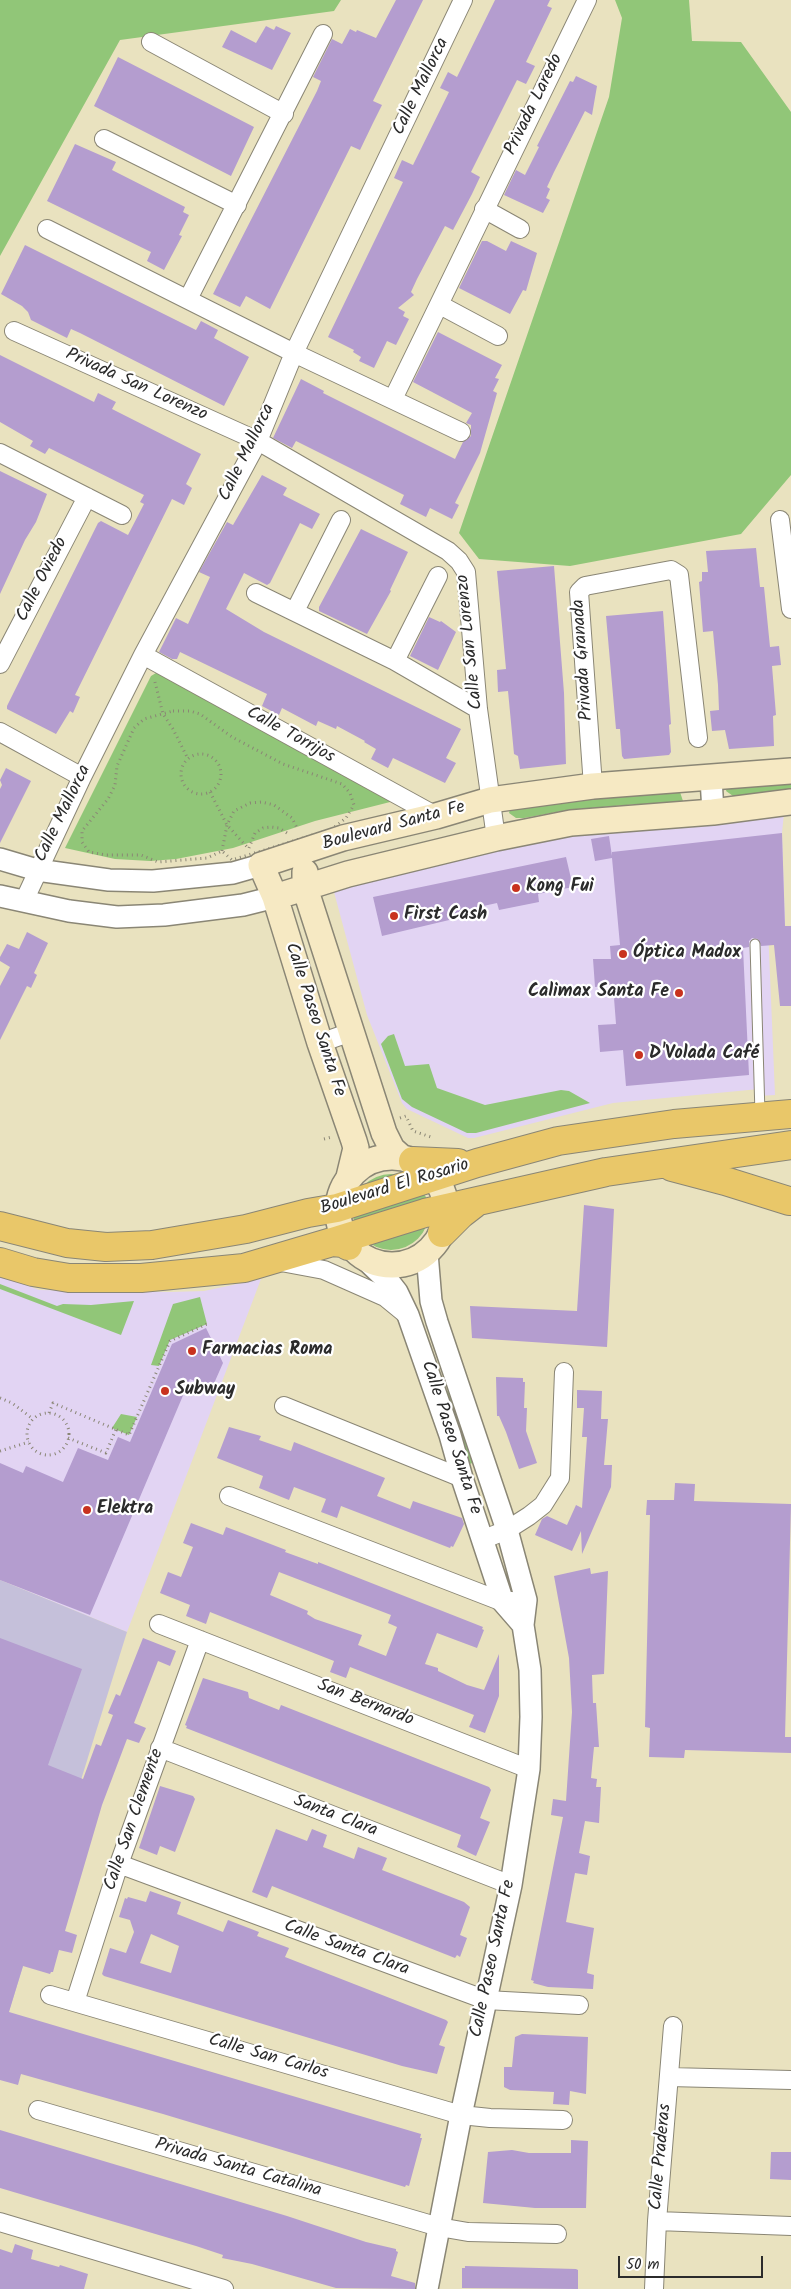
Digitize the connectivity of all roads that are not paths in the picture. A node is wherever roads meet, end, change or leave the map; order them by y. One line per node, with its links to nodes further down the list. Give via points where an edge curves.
1 (463, 0): 15 (street, Calle Mallorca)
2 (587, 0): 8 (street, Privada Laredo)
3 (323, 34): 5 (street)
4 (151, 42): 5 (street)
5 (284, 114): 7 (street)
6 (104, 139): 7 (street)
7 (237, 205): 11 (street)
8 (484, 209): 10 (street); 12 (street, Privada Laredo)
9 (47, 229): 11 (street)
10 (520, 229)
11 (188, 298): 15 (street)
12 (440, 304): 14 (street); 16 (street, Privada Laredo)
13 (14, 331): 18 (street, Privada San Lorenzo)
14 (498, 336)
15 (294, 353): 16 (street); 18 (street, Calle Mallorca)
16 (393, 399): 17 (street)
17 (461, 432)
18 (258, 441): 28 (street, Calle Mallorca); 31 (street, Calle San Lorenzo, via 459,561 466,572)
19 (0, 453): 20 (street)
20 (87, 497): 21 (street); 30 (street, Calle Oviedo)
21 (122, 515)
22 (341, 520): 27 (street)
23 (780, 520): 26 (street)
24 (438, 576): 29 (street)
25 (256, 593): 27 (street)
26 (790, 600)
27 (295, 611): 29 (street)
28 (143, 655): 35 (street, Calle Mallorca); 41 (street, Calle Torrijos)
29 (395, 661): 31 (street)
30 (0, 664)
31 (478, 709): 38 (street, Calle San Lorenzo)
32 (0, 732): 35 (street)
33 (698, 738): 37 (street, Privada Granada, via 679,575 672,570 586,586 578,592)
34 (791, 771): 36 (main road, Boulevard Santa Fe)
35 (82, 777): 46 (street, Calle Mallorca)
36 (711, 778): 37 (main road, Boulevard Santa Fe); 40 (street)
37 (593, 786): 38 (main road, Boulevard Santa Fe)
38 (490, 800): 41 (main road, Boulevard Santa Fe); 42 (street, Calle San Lorenzo)
39 (791, 802): 40 (main road, Boulevard Santa Fe)
40 (713, 812): 42 (main road, Boulevard Santa Fe, via 595,820)
41 (436, 816): 43 (main road, Boulevard Santa Fe, via 343,838)
42 (496, 838): 47 (main road, Boulevard Santa Fe, via 348,874)
43 (299, 843): 44 (main road, Boulevard Santa Fe); 47 (main road, Calle Paseo Santa Fe)
44 (254, 856): 46 (street, Boulevard Santa Fe, via 233,873 153,881 109,880); 49 (main road, Calle Paseo Santa Fe)
45 (0, 859): 46 (street, Boulevard Santa Fe)
46 (37, 870): 50 (street, Calle Mallorca)
47 (305, 888): 49 (main road, Boulevard Santa Fe); 52 (main road, Calle Paseo Santa Fe)
48 (0, 896): 50 (street, Boulevard Santa Fe)
49 (275, 897): 50 (street, Boulevard Santa Fe, via 243,905 117,917); 53 (main road, Calle Paseo Santa Fe)
50 (24, 901)
51 (755, 944): 55 (lane)
52 (351, 1032): 53 (street); 58 (main road, Calle Paseo Santa Fe, via 384,1133 392,1149)
53 (320, 1043): 59 (main road, Calle Paseo Santa Fe, via 356,1148)
54 (791, 1114): 55 (main road, Boulevard El Rosario)
55 (760, 1116): 56 (street); 58 (main road, Boulevard El Rosario, via 618,1131 558,1141 477,1163)
56 (790, 1146): 57 (main road, Boulevard El Rosario)
57 (656, 1163): 60 (main road); 62 (main road, Boulevard El Rosario, via 480,1201)
58 (416, 1165): 59 (main road, Boulevard El Rosario); 59 (main road, via 382,1157 364,1164); 62 (main road, Calle Paseo Santa Fe, via 439,1183 445,1199)
59 (342, 1193): 61 (main road, Boulevard El Rosario, via 308,1213 246,1229 143,1246 67,1243); 63 (main road, via 338,1224)
60 (790, 1202)
61 (0, 1226)
62 (438, 1232): 63 (main road, Boulevard El Rosario, via 416,1215); 63 (main road, via 412,1262 396,1266 379,1264); 71 (street, Calle Paseo Santa Fe, via 431,1301)
63 (343, 1247): 64 (main road, Boulevard El Rosario); 66 (street, Calle Paseo Santa Fe, via 390,1283)
64 (270, 1261): 65 (main road, Boulevard El Rosario, via 217,1272 108,1279 69,1278); 66 (street, Boulevard El Rosario, via 324,1270 385,1297)
65 (0, 1262)
66 (408, 1315): 69 (street, Calle Paseo Santa Fe)
67 (564, 1372): 71 (street, via 560,1478 543,1505)
68 (284, 1406): 69 (street)
69 (462, 1478): 72 (street, Calle Paseo Santa Fe)
70 (229, 1496): 74 (street)
71 (507, 1530): 72 (street); 73 (street, Calle Paseo Santa Fe)
72 (484, 1539): 74 (street, Calle Paseo Santa Fe)
73 (526, 1600): 74 (street); 76 (street, Calle Paseo Santa Fe)
74 (503, 1602): 76 (street, Calle Paseo Santa Fe)
75 (159, 1624): 77 (street, San Bernardo)
76 (523, 1625): 79 (street, Calle Paseo Santa Fe, via 530,1670)
77 (200, 1640): 78 (street, Calle San Clemente); 79 (street, San Bernardo)
78 (160, 1748): 80 (street, Calle San Clemente); 81 (street, Santa Clara)
79 (529, 1769): 81 (street, Calle Paseo Santa Fe)
80 (119, 1864): 83 (street, Calle Santa Clara); 84 (street, Calle San Clemente)
81 (511, 1885): 83 (street, Calle Paseo Santa Fe)
82 (50, 1994): 84 (street, Calle San Carlos)
83 (486, 2000): 85 (street, Calle Santa Clara); 90 (street, Calle Paseo Santa Fe)
84 (75, 2002): 90 (street, Calle San Carlos)
85 (579, 2005)
86 (673, 2026): 87 (street, Calle Praderas)
87 (669, 2077): 88 (street); 92 (street, Calle Praderas)
88 (791, 2080)
89 (38, 2110): 95 (street, Privada Santa Catalina)
90 (461, 2115): 91 (street, Calle San Carlos); 95 (street, Calle Paseo Santa Fe)
91 (563, 2120)
92 (657, 2221): 94 (street); 99 (street, Calle Praderas)
93 (0, 2222): 97 (street)
94 (791, 2226)
95 (439, 2227): 96 (street, Privada Santa Catalina, via 468,2232); 98 (street, Calle Paseo Santa Fe)
96 (557, 2234)
97 (224, 2289)
98 (427, 2289)
99 (654, 2289)

